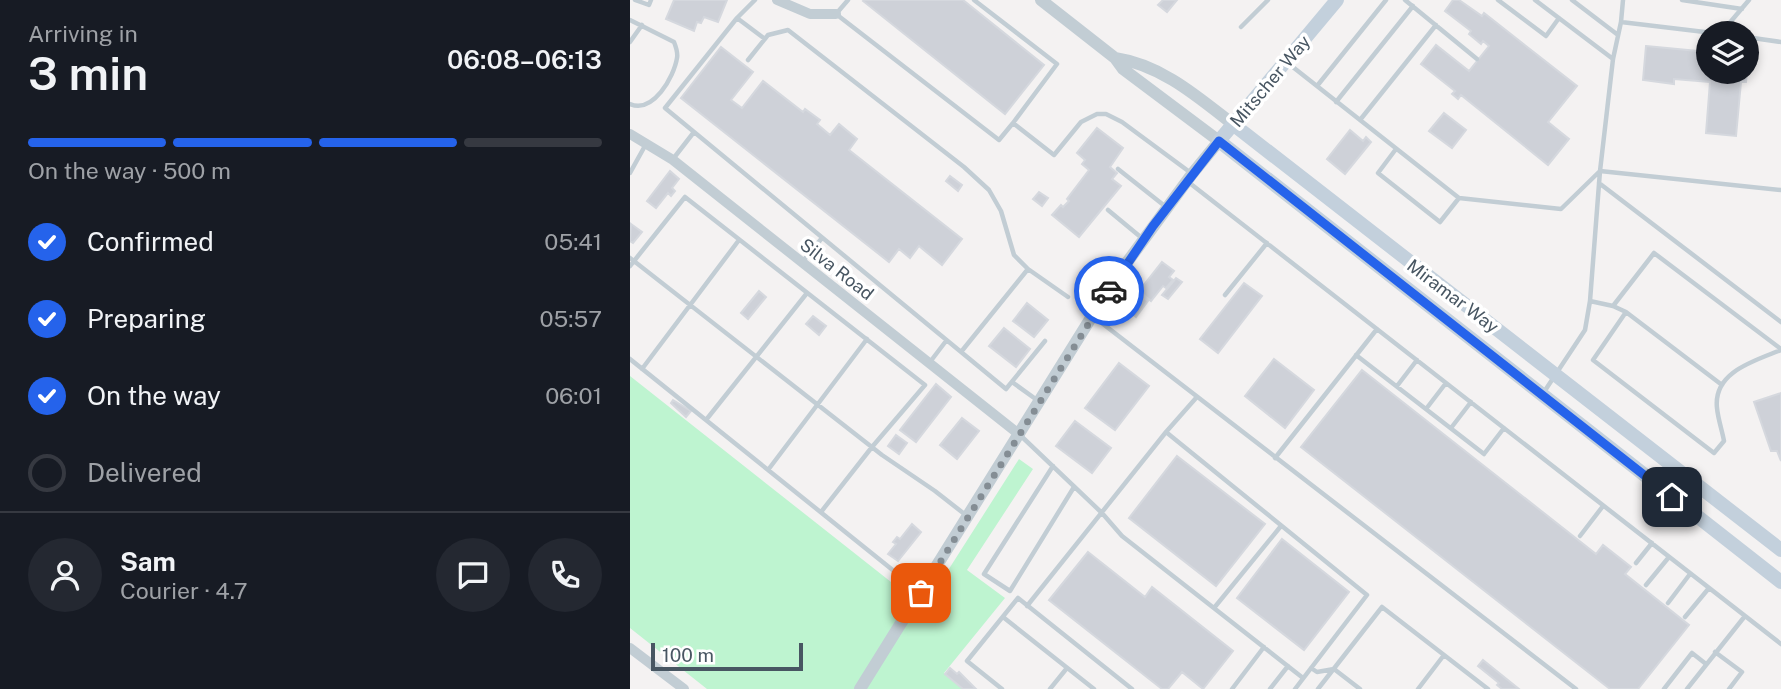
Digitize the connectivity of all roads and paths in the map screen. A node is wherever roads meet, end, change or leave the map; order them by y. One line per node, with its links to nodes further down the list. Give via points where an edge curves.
1 (635, 0): 2 (lane, via 649,5)
2 (651, 0)
3 (755, 0): 21 (lane)
4 (777, 0): 20 (street, via 810,14)
5 (848, 0): 20 (lane)
6 (974, 0): 44 (lane, via 1057,64)
7 (1041, 0): 35 (street, Miramar Way)
8 (1269, 0): 28 (lane)
9 (1336, 0): 39 (main road, Mitscher Way)
10 (1386, 0): 40 (lane)
11 (1405, 0): 18 (lane)
12 (1498, 0): 22 (lane, via 1546,36)
13 (1535, 0): 22 (lane)
14 (1572, 0): 30 (lane)
15 (1623, 0): 25 (lane)
16 (1682, 0): 19 (lane)
17 (1749, 0): 19 (lane)
18 (1413, 6): 27 (lane); 41 (lane)
19 (1742, 9): 24 (lane)
20 (836, 14): 44 (lane, via 999,140)
21 (737, 18): 31 (lane); 46 (lane, via 664,108)
22 (1559, 18): 37 (lane)
23 (630, 20): 26 (lane)
24 (1732, 21)
25 (1621, 22): 29 (lane); 30 (lane)
26 (642, 25): 33 (lane); 42 (lane, via 674,42 678,55 668,83 658,95 644,105)
27 (1436, 25): 36 (lane); 43 (lane)
28 (1241, 27)
29 (1696, 31)
30 (1618, 35): 37 (lane)
31 (765, 39): 38 (lane); 68 (lane, via 788,30 964,167 989,190 1014,255)
32 (1759, 39): 34 (lane)
33 (630, 42)
34 (1781, 42)
35 (1115, 58): 45 (street, Miramar Way, via 1179,82); 48 (street, Miramar Way, via 1123,69)
36 (1476, 59)
37 (1613, 59): 53 (lane)
38 (748, 60)
39 (1286, 62): 40 (lane); 45 (main road, Mitscher Way)
40 (1317, 86): 41 (lane)
41 (1336, 102): 43 (lane)
42 (630, 104)
43 (1360, 121): 50 (lane)
44 (1013, 123): 55 (lane, via 1054,155 1081,122 1106,114)
45 (1234, 125): 48 (main road, Mitscher Way); 90 (main road, Miramar Way)
46 (694, 132): 51 (lane); 61 (lane)
47 (630, 134): 49 (street, Silva Road)
48 (1219, 141): 55 (street, Mitscher Way); 95 (main road, Miramar Way)
49 (646, 144): 51 (street, Silva Road); 54 (lane)
50 (1396, 149): 58 (lane); 58 (lane, via 1378,173 1440,222)
51 (673, 160): 66 (street, Silva Road)
52 (1118, 169): 59 (lane)
53 (1600, 171): 56 (lane); 57 (lane); 58 (lane, via 1560,209)
54 (630, 173)
55 (1189, 177): 59 (street, Mitscher Way); 64 (lane)
56 (1599, 182): 72 (lane); 77 (lane)
57 (1781, 190)
58 (1459, 198)
59 (1167, 207): 63 (street, Mitscher Way)
60 (1108, 210): 63 (lane)
61 (822, 238): 66 (lane); 80 (lane)
62 (739, 240): 65 (lane, via 685,197); 69 (lane); 73 (lane)
63 (1143, 240): 76 (street, Mitscher Way)
64 (1267, 243): 70 (lane); 78 (lane)
65 (632, 259): 67 (lane); 73 (lane)
66 (802, 262): 88 (street, Silva Road)
67 (630, 266)
68 (1028, 269): 71 (lane); 83 (lane)
69 (807, 293): 79 (lane); 84 (lane)
70 (1225, 295)
71 (1068, 297)
72 (1590, 301): 74 (lane); 90 (lane, via 1585,330)
73 (691, 305): 84 (lane); 89 (lane)
74 (1613, 306): 75 (lane); 82 (lane, via 1654,253)
75 (1626, 312): 93 (lane); 93 (lane, via 1593,360 1714,453 1724,441 1717,408)
76 (1093, 317): 96 (lane); 97 (street, Mitscher Way)
77 (1781, 322)
78 (1377, 329): 85 (lane); 87 (lane)
79 (867, 339): 99 (lane); 106 (lane, via 925,385)
80 (947, 341): 83 (lane); 88 (lane)
81 (1045, 341): 91 (lane)
82 (1781, 350): 93 (lane, via 1734,370)
83 (961, 352): 91 (lane, via 1006,389)
84 (756, 355): 99 (lane); 101 (lane)
85 (1356, 355): 94 (lane); 107 (lane)
86 (630, 359): 89 (lane)
87 (1417, 360): 92 (lane); 94 (lane)
88 (930, 362): 105 (street, Silva Road)
89 (642, 369): 101 (lane)
90 (1557, 375): 95 (lane); 118 (main road, Miramar Way)
91 (1012, 382): 97 (lane)
92 (1446, 383): 98 (lane); 100 (lane)
93 (1722, 385)
94 (1397, 386): 100 (lane)
95 (1541, 396): 122 (main road, Miramar Way)
96 (1196, 398): 104 (lane); 107 (lane)
97 (1040, 402): 105 (street, Mitscher Way)
98 (1471, 402): 102 (lane); 103 (lane)
99 (817, 404): 106 (lane); 109 (lane)
100 (1426, 409): 102 (lane)
101 (706, 420): 109 (lane)
102 (1451, 428): 103 (lane, via 1484,454)
103 (1504, 428): 111 (lane)
104 (1166, 432): 113 (lane); 115 (lane)
105 (1020, 435): 108 (lane); 114 (street, Mitscher Way)
106 (872, 447): 112 (lane); 114 (lane)
107 (1275, 458): 158 (lane)
108 (1053, 466): 110 (lane); 125 (lane, via 984,574)
109 (768, 470): 112 (lane)
110 (1074, 486): 113 (lane); 125 (lane)
111 (1603, 506): 116 (lane); 117 (lane)
112 (821, 512): 126 (lane)
113 (1102, 513): 129 (lane); 130 (lane, via 1122,536)
114 (968, 516): 126 (street, Mitscher Way)
115 (1281, 526): 130 (lane); 142 (lane, via 1367,595)
116 (1580, 536)
117 (1651, 544): 119 (lane); 120 (lane)
118 (1781, 550)
119 (1669, 557): 121 (lane); 123 (lane)
120 (1636, 563)
121 (1690, 574): 124 (lane); 128 (lane)
122 (1781, 582)
123 (1646, 585)
124 (1709, 588): 131 (lane); 133 (lane)
125 (1010, 592): 127 (lane)
126 (921, 593): 146 (street, Mitscher Way)
127 (1018, 598): 129 (lane); 132 (lane)
128 (1668, 603)
129 (1027, 606): 150 (lane)
130 (1214, 608): 135 (lane)
131 (1745, 616): 134 (lane); 137 (lane)
132 (1003, 617): 141 (lane); 147 (lane, via 967,661)
133 (1685, 617)
134 (1781, 644)
135 (1265, 647): 140 (lane); 151 (lane)
136 (630, 648): 145 (street)
137 (1715, 652): 139 (lane); 161 (lane, via 1742,673)
138 (1444, 655): 143 (lane, via 1382,607); 156 (lane); 157 (lane)
139 (1706, 664): 159 (lane, via 1692,653); 160 (lane)
140 (1288, 666): 144 (lane); 152 (lane)
141 (1067, 668): 148 (lane); 149 (lane)
142 (1311, 668): 143 (lane, via 1317,672); 144 (lane)
143 (1334, 668): 154 (lane); 155 (lane)
144 (1303, 678): 153 (lane)
145 (680, 688)
146 (860, 689)
147 (1002, 689)
148 (1050, 689)
149 (1094, 689)
150 (1132, 689)
151 (1231, 689)
152 (1270, 689)
153 (1295, 689)
154 (1318, 689)
155 (1360, 689)
156 (1418, 689)
157 (1488, 689)
158 (1576, 689)
159 (1664, 689)
160 (1687, 689)
161 (1728, 689)

